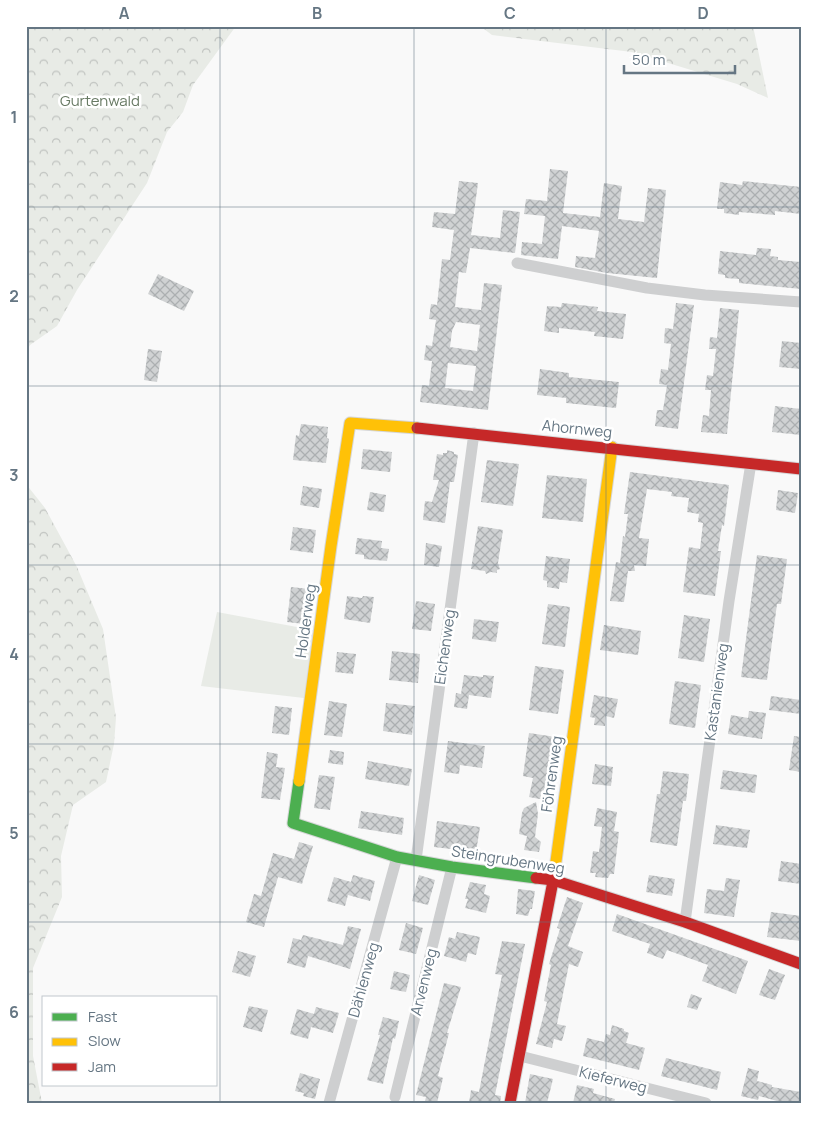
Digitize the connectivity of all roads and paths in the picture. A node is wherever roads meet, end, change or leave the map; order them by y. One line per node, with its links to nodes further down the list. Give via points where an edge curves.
1 (517, 263): 2 (street, via 705,296)
2 (801, 302)
3 (350, 423): 4 (street, Ahornweg); 8 (street, Holderweg)
4 (474, 433): 5 (street, Ahornweg); 10 (street, Eichenweg)
5 (612, 448): 6 (street, Ahornweg); 12 (street, Föhrenweg)
6 (751, 463): 7 (street, Ahornweg); 13 (street, Kastanienweg)
7 (801, 469)
8 (293, 823): 9 (street, Steingrubenweg)
9 (397, 857): 10 (street, Steingrubenweg); 17 (street, Dählenweg)
10 (416, 860): 11 (street, Steingrubenweg)
11 (452, 867): 12 (street, Steingrubenweg); 16 (street, Arvenweg)
12 (554, 880): 13 (street, Steingrubenweg); 15 (street, Föhrenweg)
13 (685, 922): 14 (street, Steingrubenweg)
14 (801, 964)
15 (520, 1056): 18 (street, Föhrenweg); 19 (street, Kieferweg)
16 (395, 1097)
17 (329, 1103)
18 (510, 1103)
19 (706, 1103)

